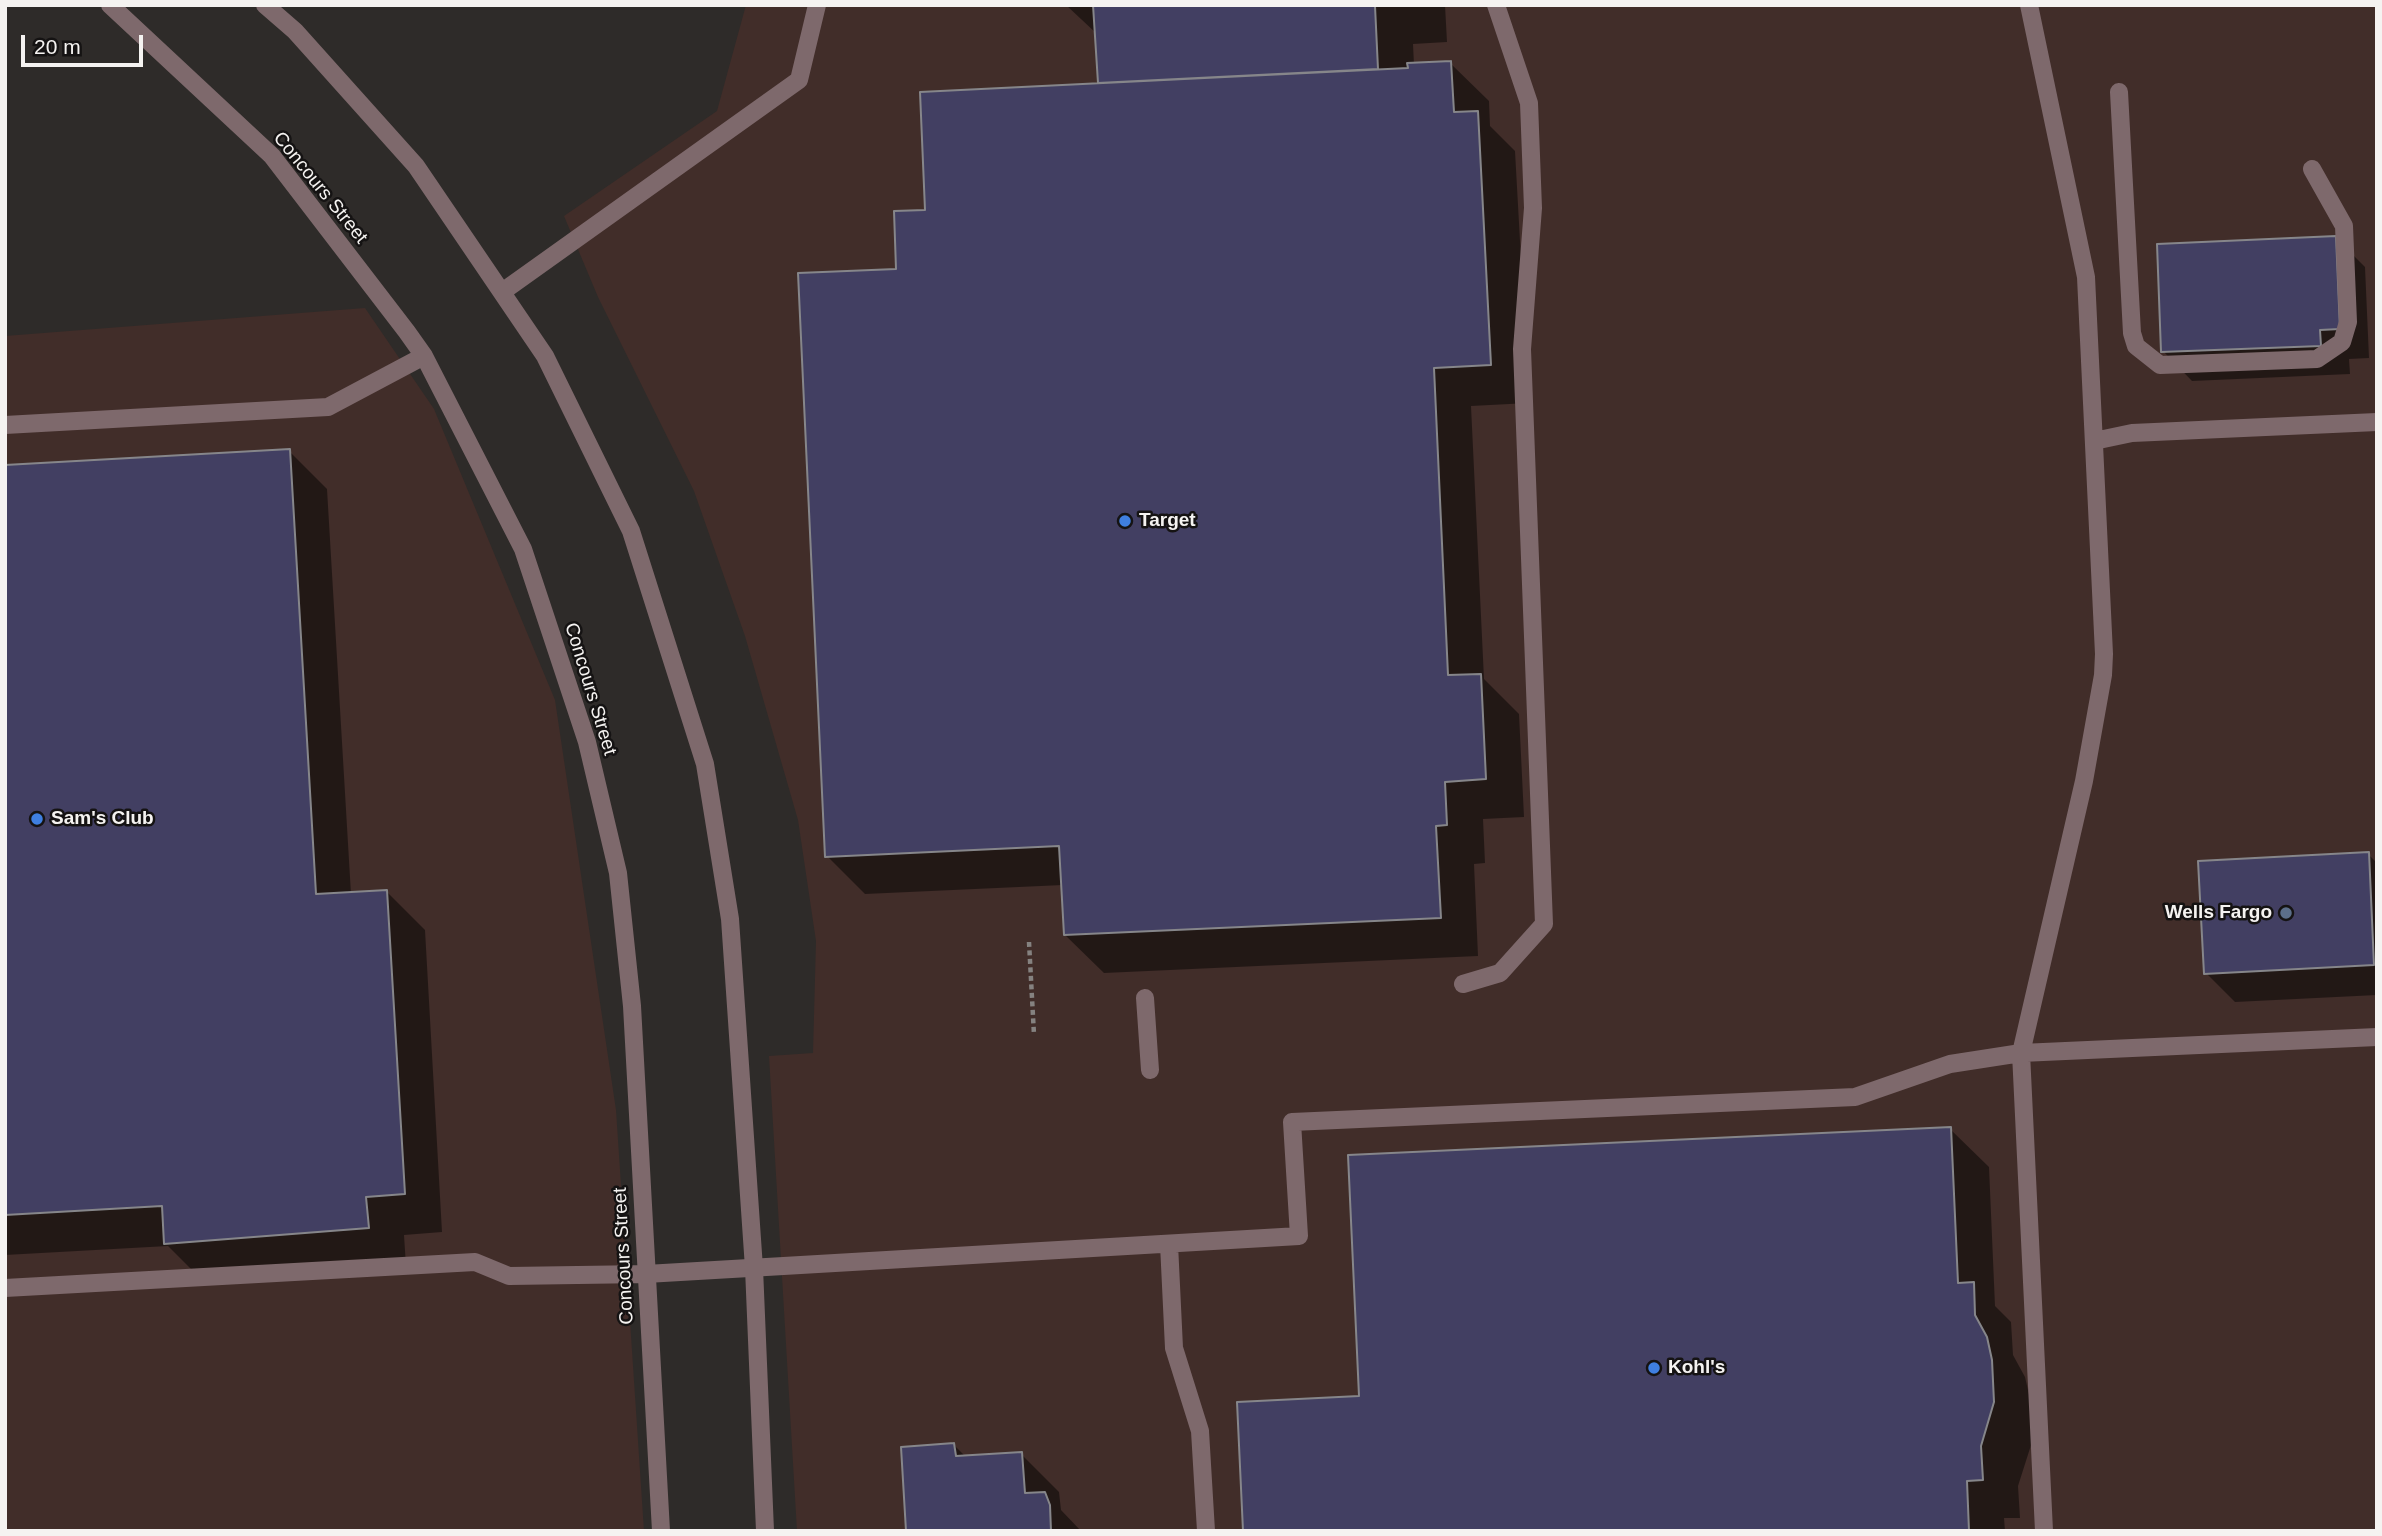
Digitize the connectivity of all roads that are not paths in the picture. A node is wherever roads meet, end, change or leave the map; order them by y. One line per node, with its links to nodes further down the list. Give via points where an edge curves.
1 (110, 5): 9 (street, Concours Street, via 272,156)
2 (265, 5): 8 (street, via 416,166)
3 (817, 5): 8 (street, via 799,80)
4 (1496, 5): 13 (street, via 1529,103 1533,208 1522,349 1544,924 1500,973)
5 (2029, 5): 12 (street, via 2086,277)
6 (2119, 92): 7 (street, via 2132,333 2136,346 2160,365 2317,359 2342,342 2348,322 2344,226)
7 (2312, 170)
8 (502, 292): 19 (street, via 545,356 631,531 705,764 730,919)
9 (424, 356): 11 (street, via 328,407); 20 (street, Concours Street, via 523,548 587,742 619,886 632,1006)
10 (2377, 422): 12 (street, via 2132,433)
11 (5, 425)
12 (2094, 441): 16 (street, via 2103,675 2084,780)
13 (1462, 984)
14 (1145, 998): 17 (street)
15 (2377, 1037): 16 (street)
16 (2021, 1053): 18 (street, via 1950,1064 1855,1097 1292,1122 1298,1236); 25 (street)
17 (1150, 1070)
18 (1169, 1244): 19 (street); 24 (street, via 1174,1348 1200,1431)
19 (754, 1268): 20 (street); 23 (street)
20 (646, 1274): 21 (street, via 509,1276 475,1262); 22 (street, Concours Street)
21 (5, 1289)
22 (661, 1531)
23 (765, 1531)
24 (1206, 1531)
25 (2044, 1531)

